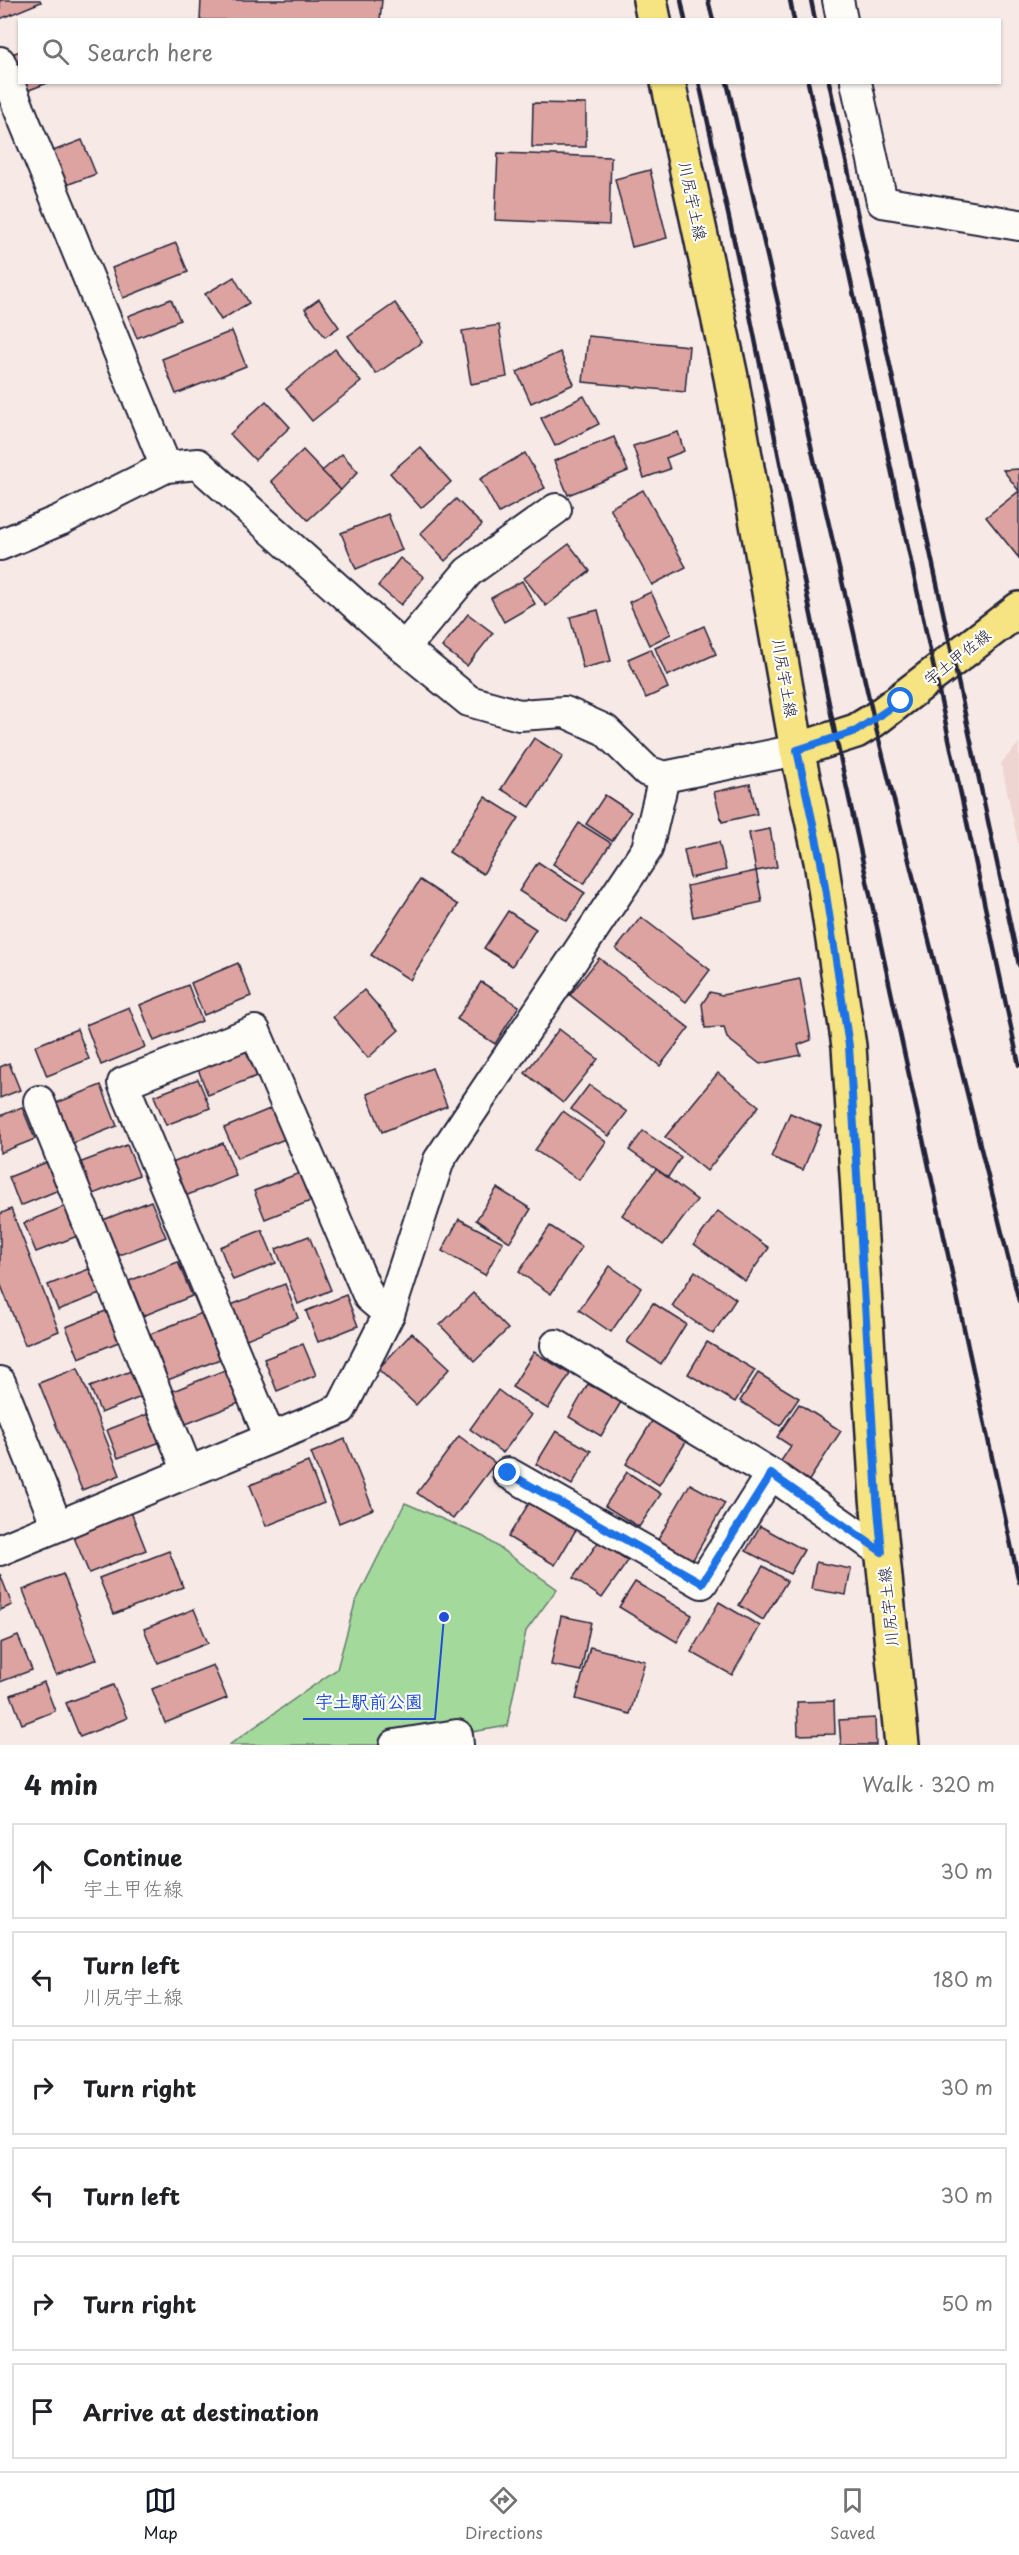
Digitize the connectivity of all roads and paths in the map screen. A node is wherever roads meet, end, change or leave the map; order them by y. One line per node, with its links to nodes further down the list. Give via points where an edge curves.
1 (650, 0): 3 (main road)
2 (838, 0): 4 (street)
3 (654, 18)
4 (842, 18)
5 (0, 62): 9 (street)
6 (668, 84): 14 (main road, 川尻宇土線, via 731,377)
7 (856, 84): 8 (street, via 882,202)
8 (1019, 225)
9 (166, 467): 11 (street); 13 (street, via 198,464)
10 (556, 509): 13 (street, via 468,572)
11 (0, 545)
12 (1019, 609): 14 (main road, 宇土甲佐線, via 874,720 856,731)
13 (404, 648): 15 (street, via 469,701 519,715 565,712 605,730 647,771)
14 (797, 750): 15 (street); 26 (main road, 川尻宇土線, via 821,861 849,1046)
15 (664, 777): 17 (street, via 646,849 439,1160)
16 (39, 1101): 21 (street)
17 (389, 1314): 20 (street, via 341,1409); 20 (street, via 369,1297 255,1031 123,1083)
18 (556, 1345): 23 (street)
19 (0, 1382): 24 (street)
20 (270, 1438): 21 (street)
21 (188, 1472): 24 (street)
22 (508, 1473): 23 (street, via 702,1583)
23 (771, 1474): 26 (street)
24 (57, 1526): 25 (street)
25 (0, 1550)
26 (882, 1552): 29 (main road, 川尻宇土線)
27 (395, 1745): 28 (street, via 457,1735)
28 (458, 1745)
29 (902, 1745)

